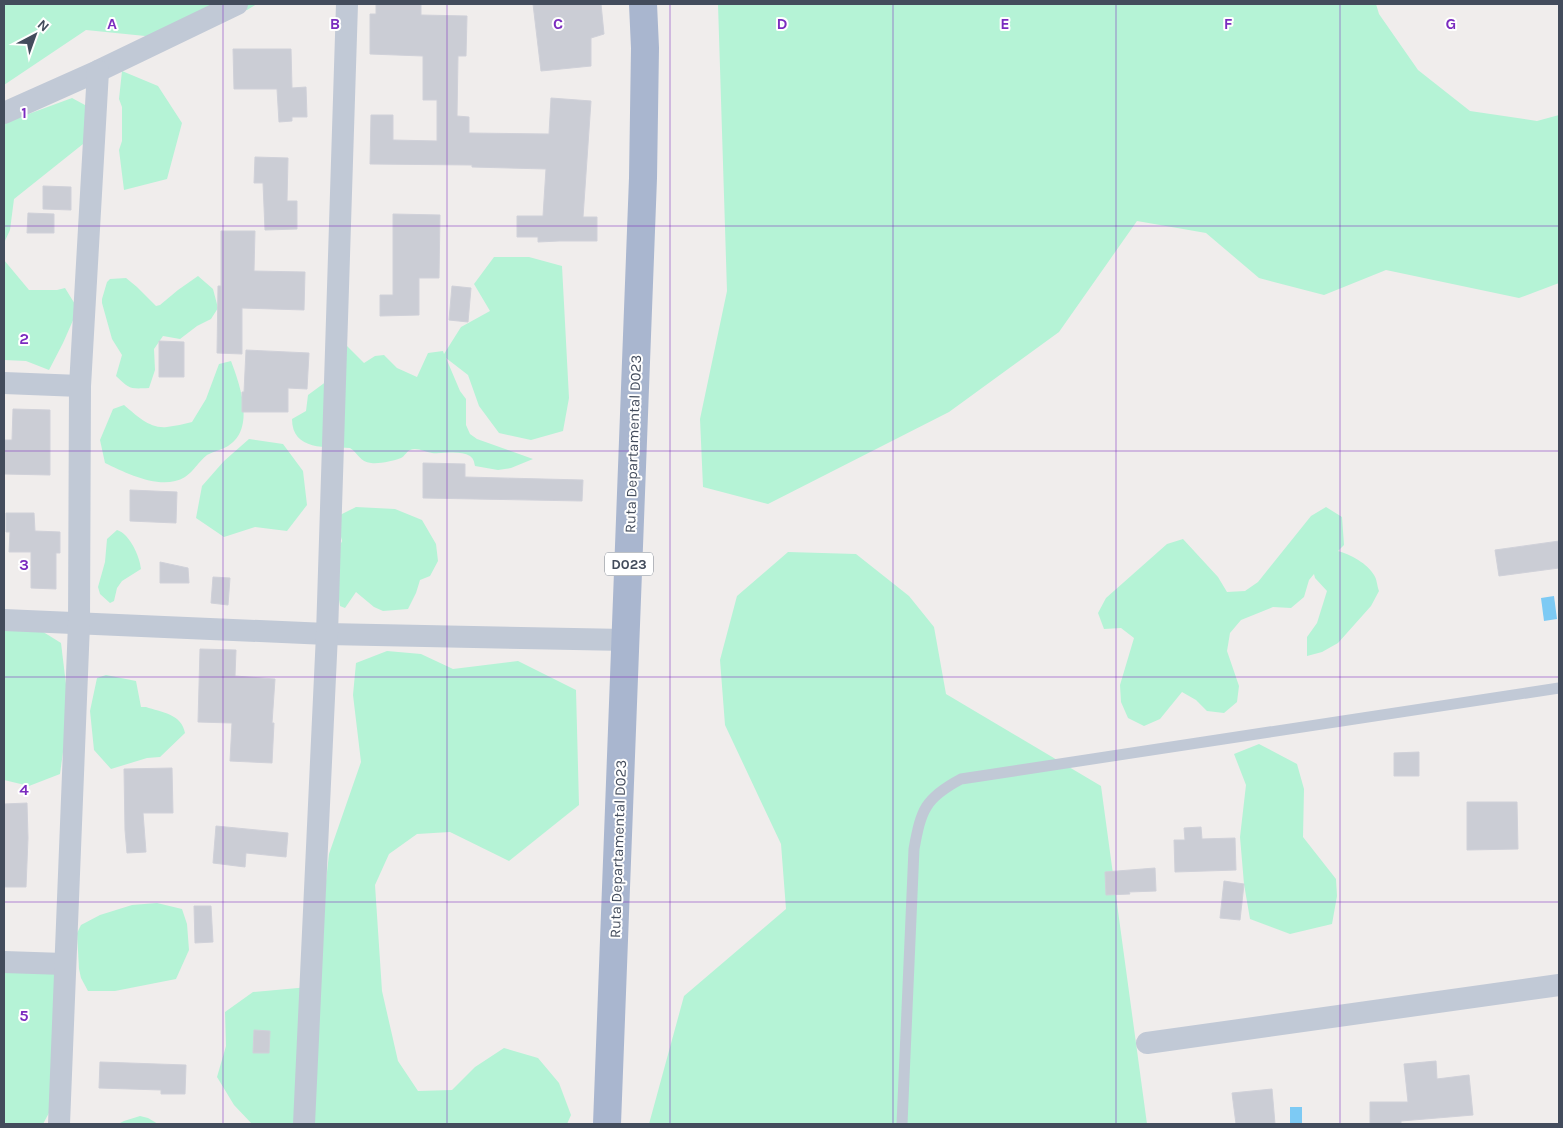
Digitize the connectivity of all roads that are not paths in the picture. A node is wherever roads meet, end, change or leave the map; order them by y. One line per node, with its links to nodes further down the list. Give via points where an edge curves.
1 (237, 4): 4 (street)
2 (347, 4): 10 (street)
3 (643, 4): 11 (main road, Ruta Departamental D023 / D023, via 643,188)
4 (98, 71): 5 (street); 7 (street)
5 (4, 113)
6 (4, 383): 7 (street)
7 (80, 386): 9 (street)
8 (4, 620): 9 (street)
9 (79, 624): 10 (street); 14 (street)
10 (328, 634): 11 (street); 18 (street)
11 (626, 640): 19 (main road, Ruta Departamental D023 / D023)
12 (1559, 688): 20 (lane, via 961,779 946,787 925,806 914,849)
13 (4, 962): 14 (street)
14 (64, 964): 17 (street)
15 (1559, 985): 16 (street)
16 (1147, 1043)
17 (58, 1124)
18 (304, 1124)
19 (607, 1124)
20 (902, 1124)

